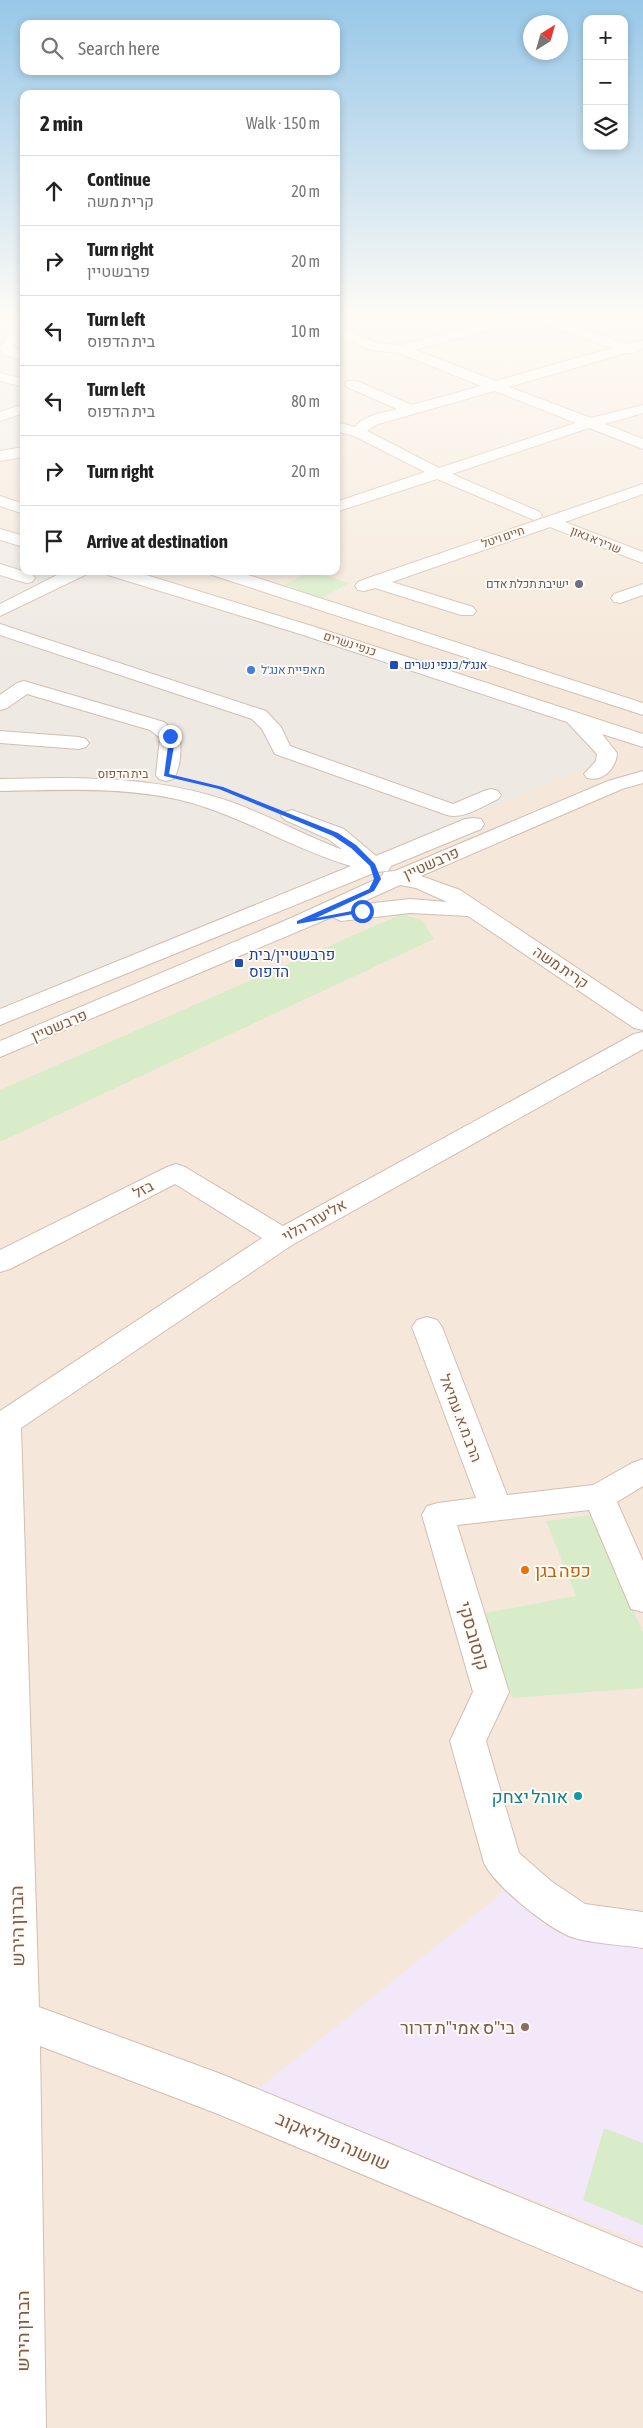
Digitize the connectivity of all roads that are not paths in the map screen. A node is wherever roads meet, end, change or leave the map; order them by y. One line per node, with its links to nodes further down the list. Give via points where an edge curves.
1 (353, 431): 4 (street, שרירא גאון)
2 (568, 431): 11 (street)
3 (609, 431): 6 (street)
4 (359, 433): 5 (street); 11 (street, שרירא גאון)
5 (340, 436)
6 (643, 444)
7 (20, 453): 8 (street)
8 (0, 456)
9 (20, 461): 10 (street)
10 (0, 464)
11 (440, 474): 14 (street); 16 (street, שרירא גאון)
12 (643, 489): 16 (street, חיים ויטל)
13 (0, 501): 15 (street)
14 (340, 506)
15 (20, 508)
16 (541, 518): 19 (street, שרירא גאון); 32 (street, חיים ויטל, via 369,584)
17 (0, 534): 18 (street)
18 (20, 541)
19 (643, 558)
20 (0, 569): 21 (street)
21 (20, 572)
22 (31, 575): 28 (street)
23 (71, 575): 31 (street)
24 (126, 575): 29 (street, כנפי נשרים)
25 (207, 575): 29 (street, via 207,583)
26 (230, 575): 35 (street, כנפי נשרים)
27 (643, 589): 30 (street)
28 (0, 590)
29 (173, 591): 36 (street, כנפי נשרים, via 306,630)
30 (620, 598)
31 (0, 611)
32 (467, 611)
33 (0, 629): 46 (street, via 259,715 271,727 282,750 454,812)
34 (0, 704): 42 (street, via 24,687 157,726 170,736)
35 (643, 709)
36 (553, 710): 38 (street, כנפי נשרים); 41 (street, via 583,727 605,750 608,756 606,763)
37 (0, 738): 39 (street)
38 (643, 741)
39 (79, 743)
40 (643, 762): 41 (street, פרבשטיין)
41 (594, 774): 49 (street, פרבשטיין)
42 (166, 775): 43 (street, בית הדפוס); 48 (street, בית הדפוס, via 221,788)
43 (0, 776)
44 (643, 777): 50 (street, פרבשטיין, via 615,785)
45 (0, 785): 47 (street, בית הדפוס, via 76,784 158,790 193,796)
46 (490, 795)
47 (278, 829): 51 (street, בית הדפוס); 52 (street, via 302,850 311,867 306,882)
48 (336, 834): 49 (street, via 394,843); 51 (street, בית הדפוס, via 354,846)
49 (429, 842): 51 (street, פרבשטיין)
50 (451, 854): 51 (street, פרבשטיין); 53 (street, via 442,865 441,875 447,888)
51 (382, 875): 52 (street, פרבשטיין); 53 (street, קרית משה, via 429,886); 54 (street, פרבשטיין)
52 (286, 902): 55 (street, פרבשטיין)
53 (470, 906): 54 (street, קרית משה, via 403,906); 56 (street, קרית משה)
54 (299, 923): 58 (street, פרבשטיין)
55 (0, 1018)
56 (643, 1023)
57 (643, 1039): 59 (street, אליעזר הלוי)
58 (0, 1050)
59 (282, 1238): 60 (street, בזל, via 176,1172); 62 (street, אליעזר הלוי)
60 (0, 1262)
61 (427, 1327): 65 (street, הרב מ.א. עמיאל)
62 (2, 1425): 68 (street, הברון הירש)
63 (643, 1471): 64 (street)
64 (599, 1497): 65 (street, קוסובסקי); 66 (street)
65 (496, 1509): 67 (street, קוסובסקי, via 438,1515 490,1692 468,1741 503,1863 537,1893 577,1921)
66 (643, 1599)
67 (643, 1930)
68 (20, 2019): 69 (street, הברון הירש); 70 (street, שושנה פוליאקוב, via 221,2095)
69 (11, 2151): 71 (street, הברון הירש)
70 (643, 2270)
71 (23, 2428)

